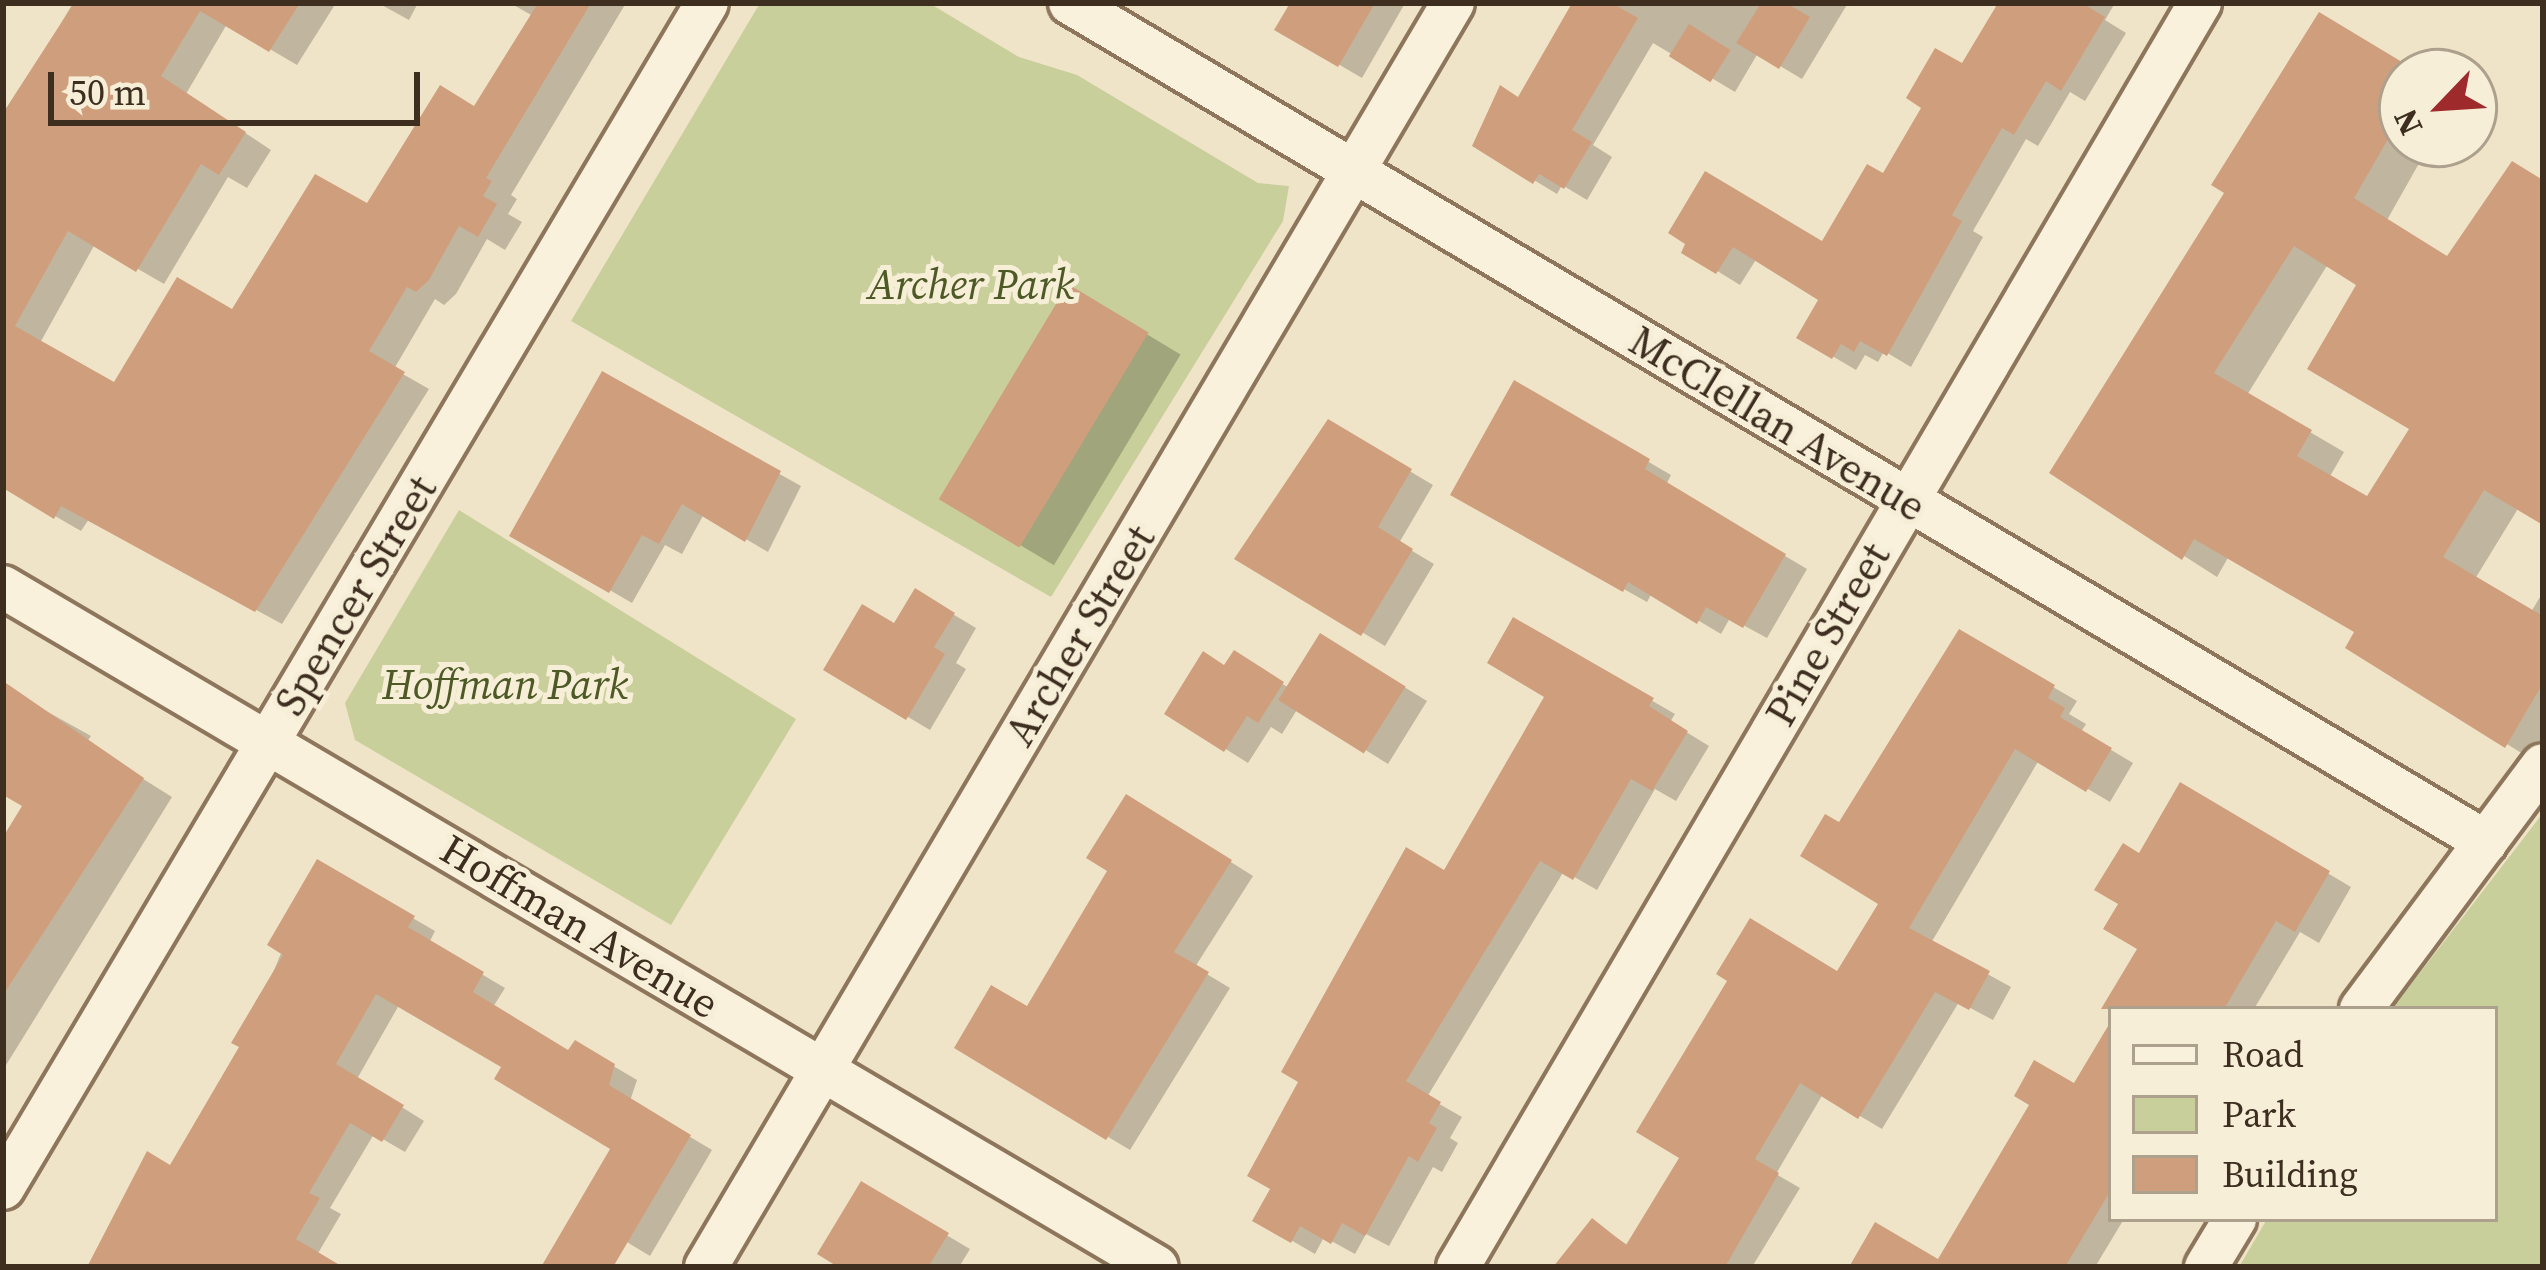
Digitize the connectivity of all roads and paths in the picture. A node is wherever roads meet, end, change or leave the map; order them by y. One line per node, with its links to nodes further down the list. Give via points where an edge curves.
1 (707, 3): 8 (street, Spencer Street)
2 (1070, 3): 5 (street, McClellan Avenue)
3 (1453, 3): 5 (street, Archer Street)
4 (2200, 3): 6 (street, Pine Street)
5 (1354, 172): 6 (street, McClellan Avenue); 12 (street, Archer Street)
6 (1906, 500): 10 (street, McClellan Avenue); 17 (street, Pine Street)
7 (3, 587): 8 (street, Hoffman Avenue)
8 (268, 740): 12 (street, Hoffman Avenue); 13 (street, Spencer Street)
9 (2543, 765): 10 (street)
10 (2486, 842): 11 (street)
11 (2363, 1006)
12 (822, 1068): 15 (street, Archer Street); 16 (street, Hoffman Avenue)
13 (3, 1188)
14 (2233, 1222): 18 (street)
15 (706, 1267)
16 (1157, 1267)
17 (1458, 1267)
18 (2206, 1267)

